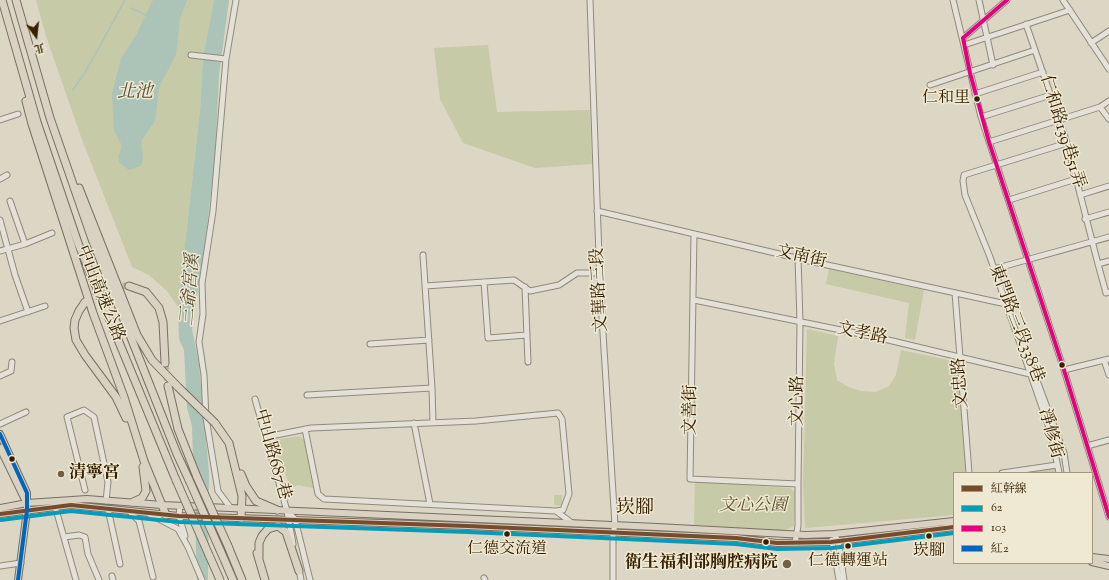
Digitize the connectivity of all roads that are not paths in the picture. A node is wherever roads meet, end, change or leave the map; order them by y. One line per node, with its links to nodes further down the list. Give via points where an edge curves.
1 (2, 0): 17 (highway, 中山高速公路)
2 (16, 0): 31 (highway, 中山高速公路)
3 (236, 0): 20 (street)
4 (590, 0): 46 (street, 文華路三段)
5 (953, 0): 13 (street)
6 (979, 0): 10 (street)
7 (1007, 0): 10 (street)
8 (1063, 0): 9 (street)
9 (1070, 10): 11 (street); 15 (street)
10 (983, 21): 13 (street); 14 (street)
11 (1026, 24): 14 (street); 18 (street, 仁和路139巷51弄)
12 (1109, 31): 15 (street)
13 (962, 38): 16 (street)
14 (988, 38): 16 (street); 21 (street)
15 (1091, 42): 22 (street)
16 (964, 45): 24 (street)
17 (15, 50): 101 (highway, via 32,124); 163 (highway, 中山高速公路, bridge, via 78,243)
18 (1035, 50): 21 (street); 23 (street, 仁和路139巷51弄)
19 (191, 55): 20 (street)
20 (225, 59): 120 (street, via 213,211 202,283 203,314 199,342 206,418 218,491)
21 (993, 65): 24 (street)
22 (1109, 69)
23 (1043, 72): 26 (street); 27 (street, 仁和路139巷51弄)
24 (970, 73): 25 (street); 26 (street)
25 (930, 85)
26 (975, 94): 32 (street)
27 (1051, 95): 32 (street); 33 (street, 仁和路139巷51弄)
28 (1109, 100): 29 (street)
29 (1100, 107): 33 (street); 34 (street)
30 (18, 114): 35 (street)
31 (50, 118): 102 (highway, bridge, via 65,149 137,335 152,360 215,423); 164 (highway, 中山高速公路, bridge, via 92,239 177,454)
32 (981, 118): 36 (street)
33 (1059, 119): 36 (street); 37 (street, 仁和路139巷51弄)
34 (1109, 119)
35 (0, 120)
36 (989, 142): 38 (street)
37 (1067, 143): 38 (street); 41 (street, 仁和路139巷51弄)
38 (997, 165): 44 (street); 62 (street, 東門路三段338巷, via 964,175 965,195)
39 (7, 175): 40 (street)
40 (0, 179)
41 (1076, 179): 43 (street, 仁和路139巷51弄); 44 (street)
42 (1109, 186): 43 (street)
43 (1080, 195): 48 (street, 仁和路139巷51弄)
44 (1009, 200): 59 (street)
45 (10, 201): 54 (street)
46 (597, 211): 51 (street, 文南街); 63 (street, 文華路三段)
47 (1109, 212): 48 (street)
48 (1085, 219): 53 (street, 仁和路139巷51弄)
49 (0, 220): 55 (street)
50 (52, 233): 54 (street)
51 (694, 234): 58 (street, 文南街); 70 (street, 文善街)
52 (1109, 237): 53 (street)
53 (1092, 242): 59 (street); 61 (street, 仁和路139巷51弄)
54 (25, 244): 55 (street)
55 (9, 250): 56 (street); 74 (street)
56 (0, 251)
57 (423, 255): 66 (street)
58 (798, 258): 69 (street, 文南街); 76 (street, 文心路)
59 (1028, 259): 62 (street); 85 (street)
60 (1109, 261): 61 (street)
61 (1098, 264): 68 (street, 仁和路139巷51弄, via 1106,293)
62 (994, 269): 72 (street, 東門路三段338巷)
63 (600, 273): 67 (street, via 577,273 559,285 538,290 530,291); 139 (street, 文華路三段)
64 (484, 282): 66 (street); 67 (street, via 514,280); 77 (street, via 488,338)
65 (129, 286): 84 (highway, via 146,292 159,308)
66 (425, 286): 78 (street)
67 (524, 288): 77 (street)
68 (1109, 292)
69 (955, 293): 72 (street, 文南街); 80 (street, 文忠路)
70 (694, 300): 76 (street, 文孝路); 111 (street, 文善街, via 690,479)
71 (85, 302): 101 (highway, via 75,320 76,340 116,397)
72 (1006, 304): 86 (street, 淨修街); 110 (street, 東門路三段338巷, via 1010,308 1064,453)
73 (45, 306): 74 (street)
74 (28, 312): 75 (street)
75 (0, 321)
76 (800, 322): 80 (street, 文孝路); 111 (street, 文心路)
77 (527, 335): 83 (street)
78 (429, 340): 79 (street); 90 (street)
79 (370, 344)
80 (960, 358): 86 (street, 文孝路); 107 (street, 文忠路)
81 (1106, 359): 85 (street); 87 (street)
82 (12, 362): 88 (street, via 11,371)
83 (528, 362)
84 (165, 363)
85 (1064, 370): 103 (street)
86 (1030, 374): 106 (street, 淨修街, via 1052,436)
87 (1109, 375)
88 (0, 376)
89 (168, 386): 165 (highway, bridge, via 176,425)
90 (432, 388): 91 (street); 95 (street)
91 (307, 395)
92 (255, 399): 99 (street, 中山路687巷)
93 (26, 412): 96 (street)
94 (414, 423): 95 (street); 97 (street); 115 (street)
95 (433, 423): 127 (street, via 558,413 562,419 569,494 563,510)
96 (0, 424)
97 (305, 429): 99 (street); 115 (street, via 318,494 324,499)
98 (0, 434): 119 (main road, via 27,494)
99 (266, 437): 126 (street, 中山路687巷)
100 (1109, 440): 103 (street)
101 (138, 443): 105 (highway)
102 (230, 443): 122 (highway, via 242,496); 124 (highway, via 242,480 252,496 258,503)
103 (1087, 446): 132 (street)
104 (0, 448): 119 (main road)
105 (144, 461): 114 (highway, via 146,491 142,498); 116 (highway)
106 (1057, 465): 108 (street); 109 (street, 淨修街)
107 (969, 472)
108 (1009, 472)
109 (1059, 472)
110 (1067, 472)
111 (798, 484): 143 (street, 文心路)
112 (85, 490): 113 (street, via 67,417 84,410 94,417 108,482)
113 (106, 501): 114 (main road); 119 (main road, via 87,499)
114 (133, 502): 116 (main road)
115 (430, 504): 127 (street)
116 (162, 505): 118 (main road); 130 (highway)
117 (55, 506): 119 (main road); 123 (main road); 144 (street)
118 (182, 506): 120 (main road, bridge); 131 (street)
119 (27, 507): 121 (main road); 129 (main road); 151 (main road)
120 (230, 507): 122 (main road)
121 (0, 508)
122 (242, 508): 124 (main road); 133 (highway)
123 (108, 509): 125 (main road); 153 (street)
124 (277, 510): 126 (main road)
125 (129, 511): 128 (main road); 158 (street, via 139,521)
126 (287, 511): 135 (street); 136 (street); 138 (main road)
127 (556, 511): 138 (street)
128 (146, 513): 130 (main road); 147 (street, via 176,527)
129 (0, 514)
130 (166, 515): 131 (main road)
131 (179, 516): 133 (main road, bridge); 147 (street)
132 (1109, 517)
133 (241, 518): 134 (main road)
134 (276, 519): 136 (main road); 148 (highway, via 259,534 256,547)
135 (295, 519): 136 (main road); 141 (main road); 168 (street)
136 (287, 520): 157 (street)
137 (953, 521): 142 (main road)
138 (573, 524): 139 (main road)
139 (615, 525): 141 (street, 文華路三段); 143 (main road)
140 (953, 527): 145 (main road)
141 (613, 532): 146 (main road); 169 (street, 文華路三段)
142 (834, 534): 143 (main road); 145 (street)
143 (797, 535): 146 (street, 文心路)
144 (64, 537): 160 (street); 161 (street, via 85,537 88,554)
145 (834, 541): 146 (main road); 156 (street)
146 (795, 543)
147 (188, 547): 162 (street)
148 (259, 557): 157 (highway, via 262,536 270,528 278,526 286,532); 166 (highway)
149 (1093, 557): 150 (main road)
150 (1109, 559)
151 (20, 562): 154 (street); 159 (main road)
152 (1093, 562): 155 (main road)
153 (120, 564)
154 (0, 566)
155 (1109, 566)
156 (840, 570): 170 (street); 171 (street)
157 (299, 571): 167 (street)
158 (153, 577)
159 (18, 580)
160 (76, 580)
161 (99, 580)
162 (202, 580)
163 (220, 580)
164 (233, 580)
165 (242, 580)
166 (265, 580)
167 (301, 580)
168 (310, 580)
169 (613, 580)
170 (839, 580)
171 (844, 580)

